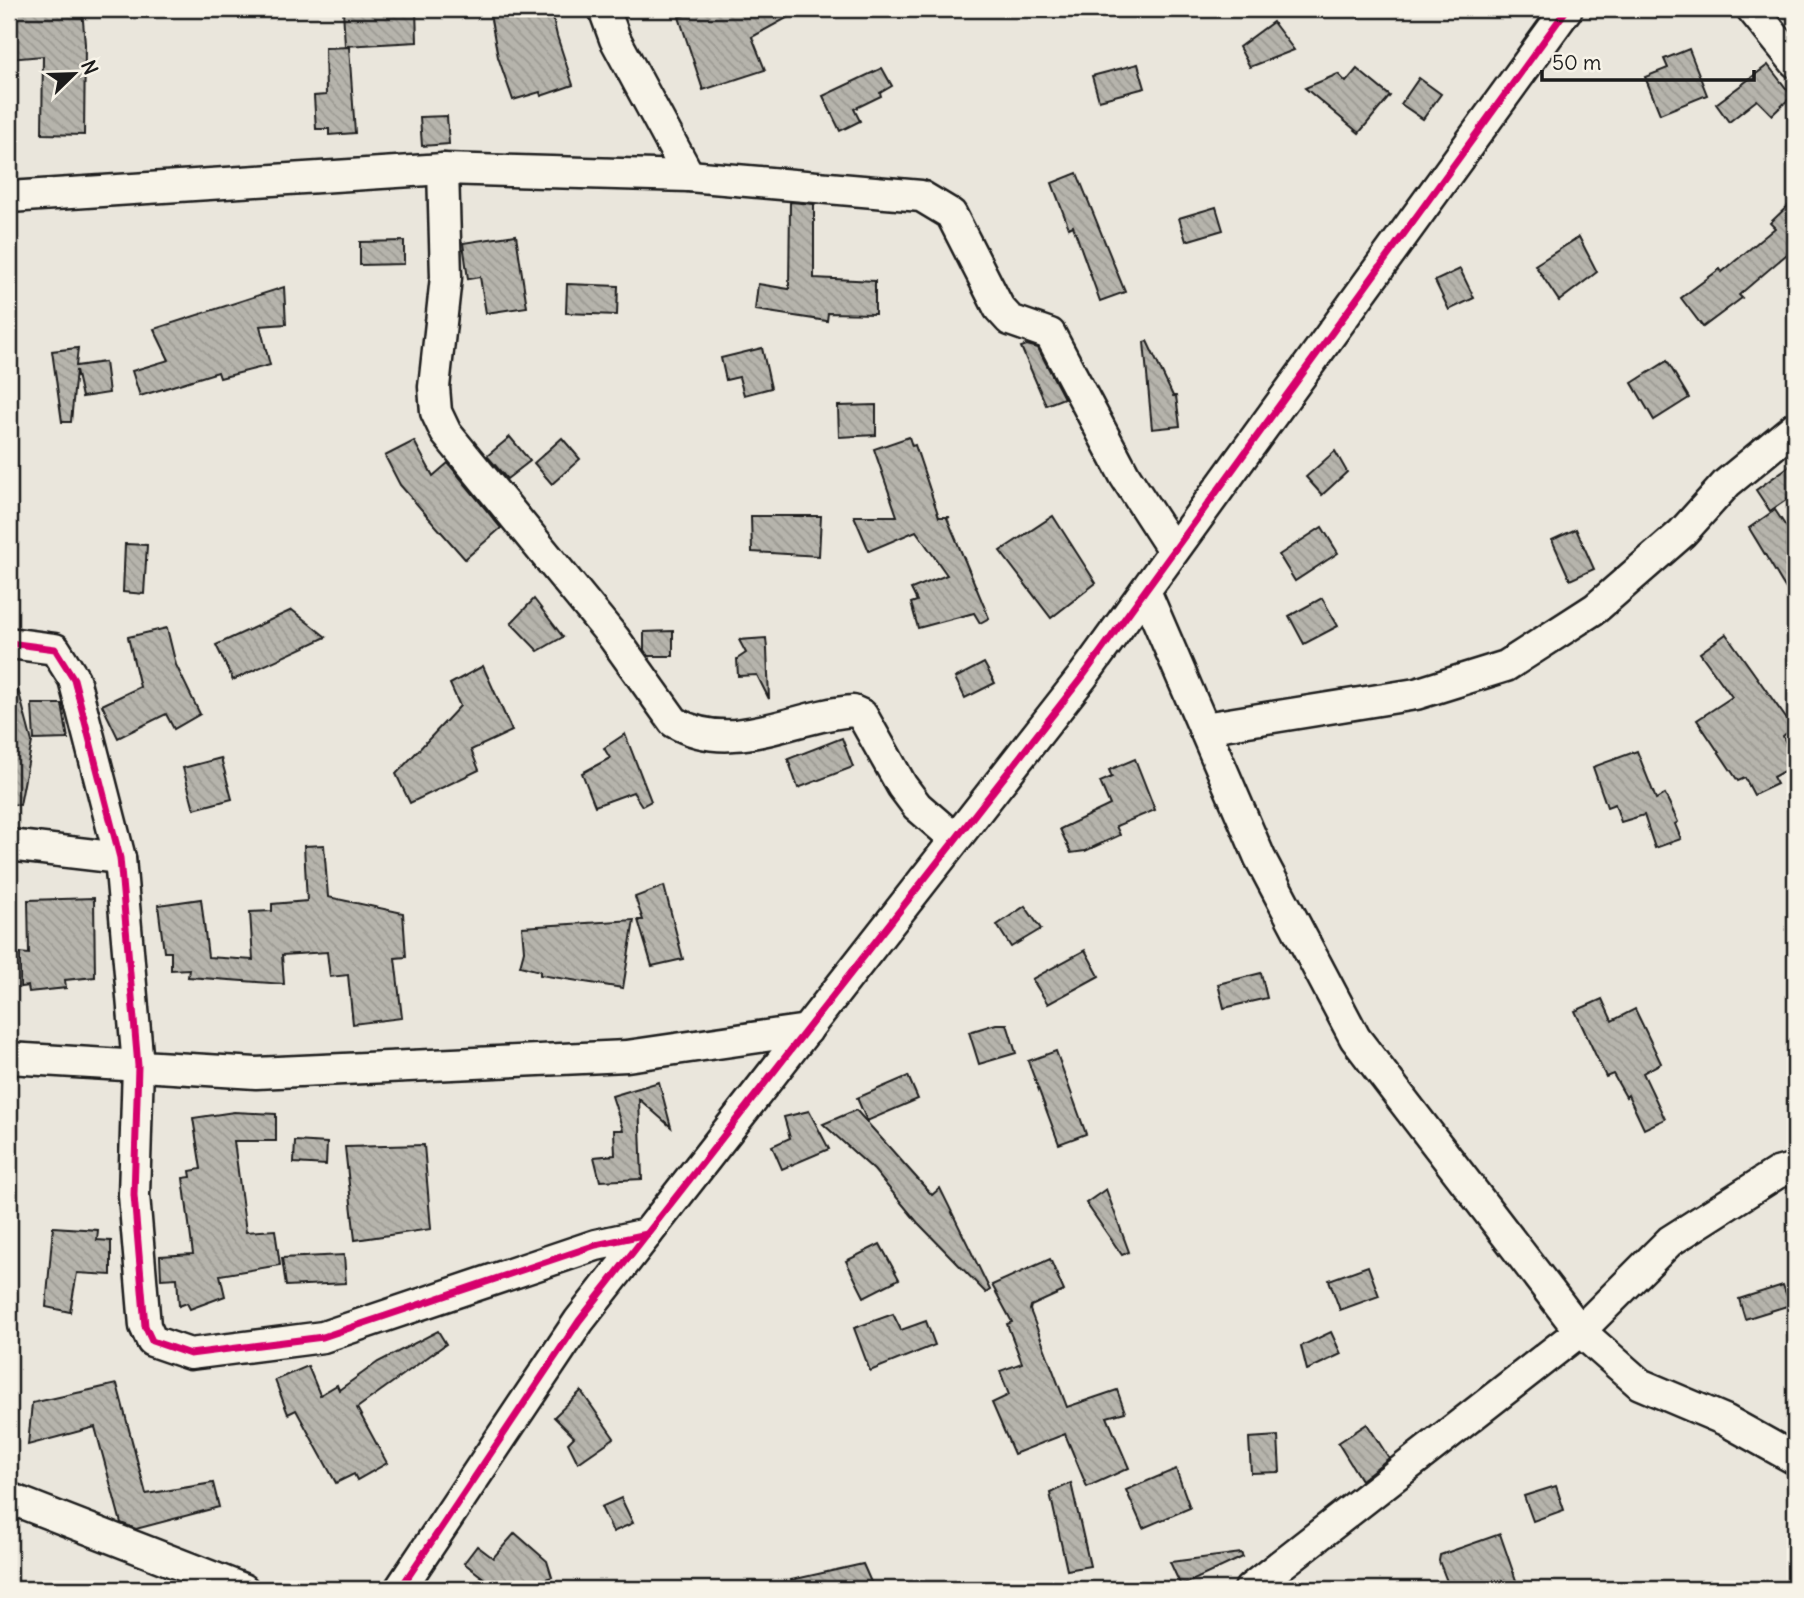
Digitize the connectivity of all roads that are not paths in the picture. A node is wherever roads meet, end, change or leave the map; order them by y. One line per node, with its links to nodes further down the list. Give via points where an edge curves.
1 (604, 9): 6 (street, via 615,39)
2 (1567, 9): 9 (street)
3 (1752, 9): 4 (street)
4 (1795, 62)
5 (443, 169): 6 (street); 7 (street); 13 (street, via 446,276 434,387 436,412 446,433 614,638 674,722 689,731 745,736 843,711 862,715 902,786 917,806)
6 (689, 176): 9 (street, via 921,197 951,214 999,308 1010,320 1051,334 1059,346 1125,476)
7 (9, 197)
8 (1795, 427): 12 (street, via 1727,483 1682,533 1596,608 1506,666 1416,694)
9 (1173, 550): 10 (street)
10 (1145, 591): 12 (street); 13 (street)
11 (9, 643): 15 (street, via 55,649 65,661 74,679)
12 (1204, 727): 21 (street, via 1260,858 1355,1038)
13 (955, 839): 16 (street)
14 (9, 845): 15 (street)
15 (120, 858): 18 (street)
16 (807, 1030): 18 (street, via 626,1056 256,1073); 20 (street)
17 (9, 1058): 18 (street)
18 (138, 1066): 20 (street, via 134,1195 145,1326 152,1341 169,1350 190,1354 323,1337 596,1245)
19 (1795, 1168): 21 (street, via 1777,1173 1670,1241)
20 (647, 1234): 25 (street, via 579,1321)
21 (1580, 1331): 22 (street, via 1640,1384 1724,1420); 26 (street)
22 (1795, 1459)
23 (9, 1498): 24 (street)
24 (243, 1589)
25 (400, 1589)
26 (1250, 1589)

